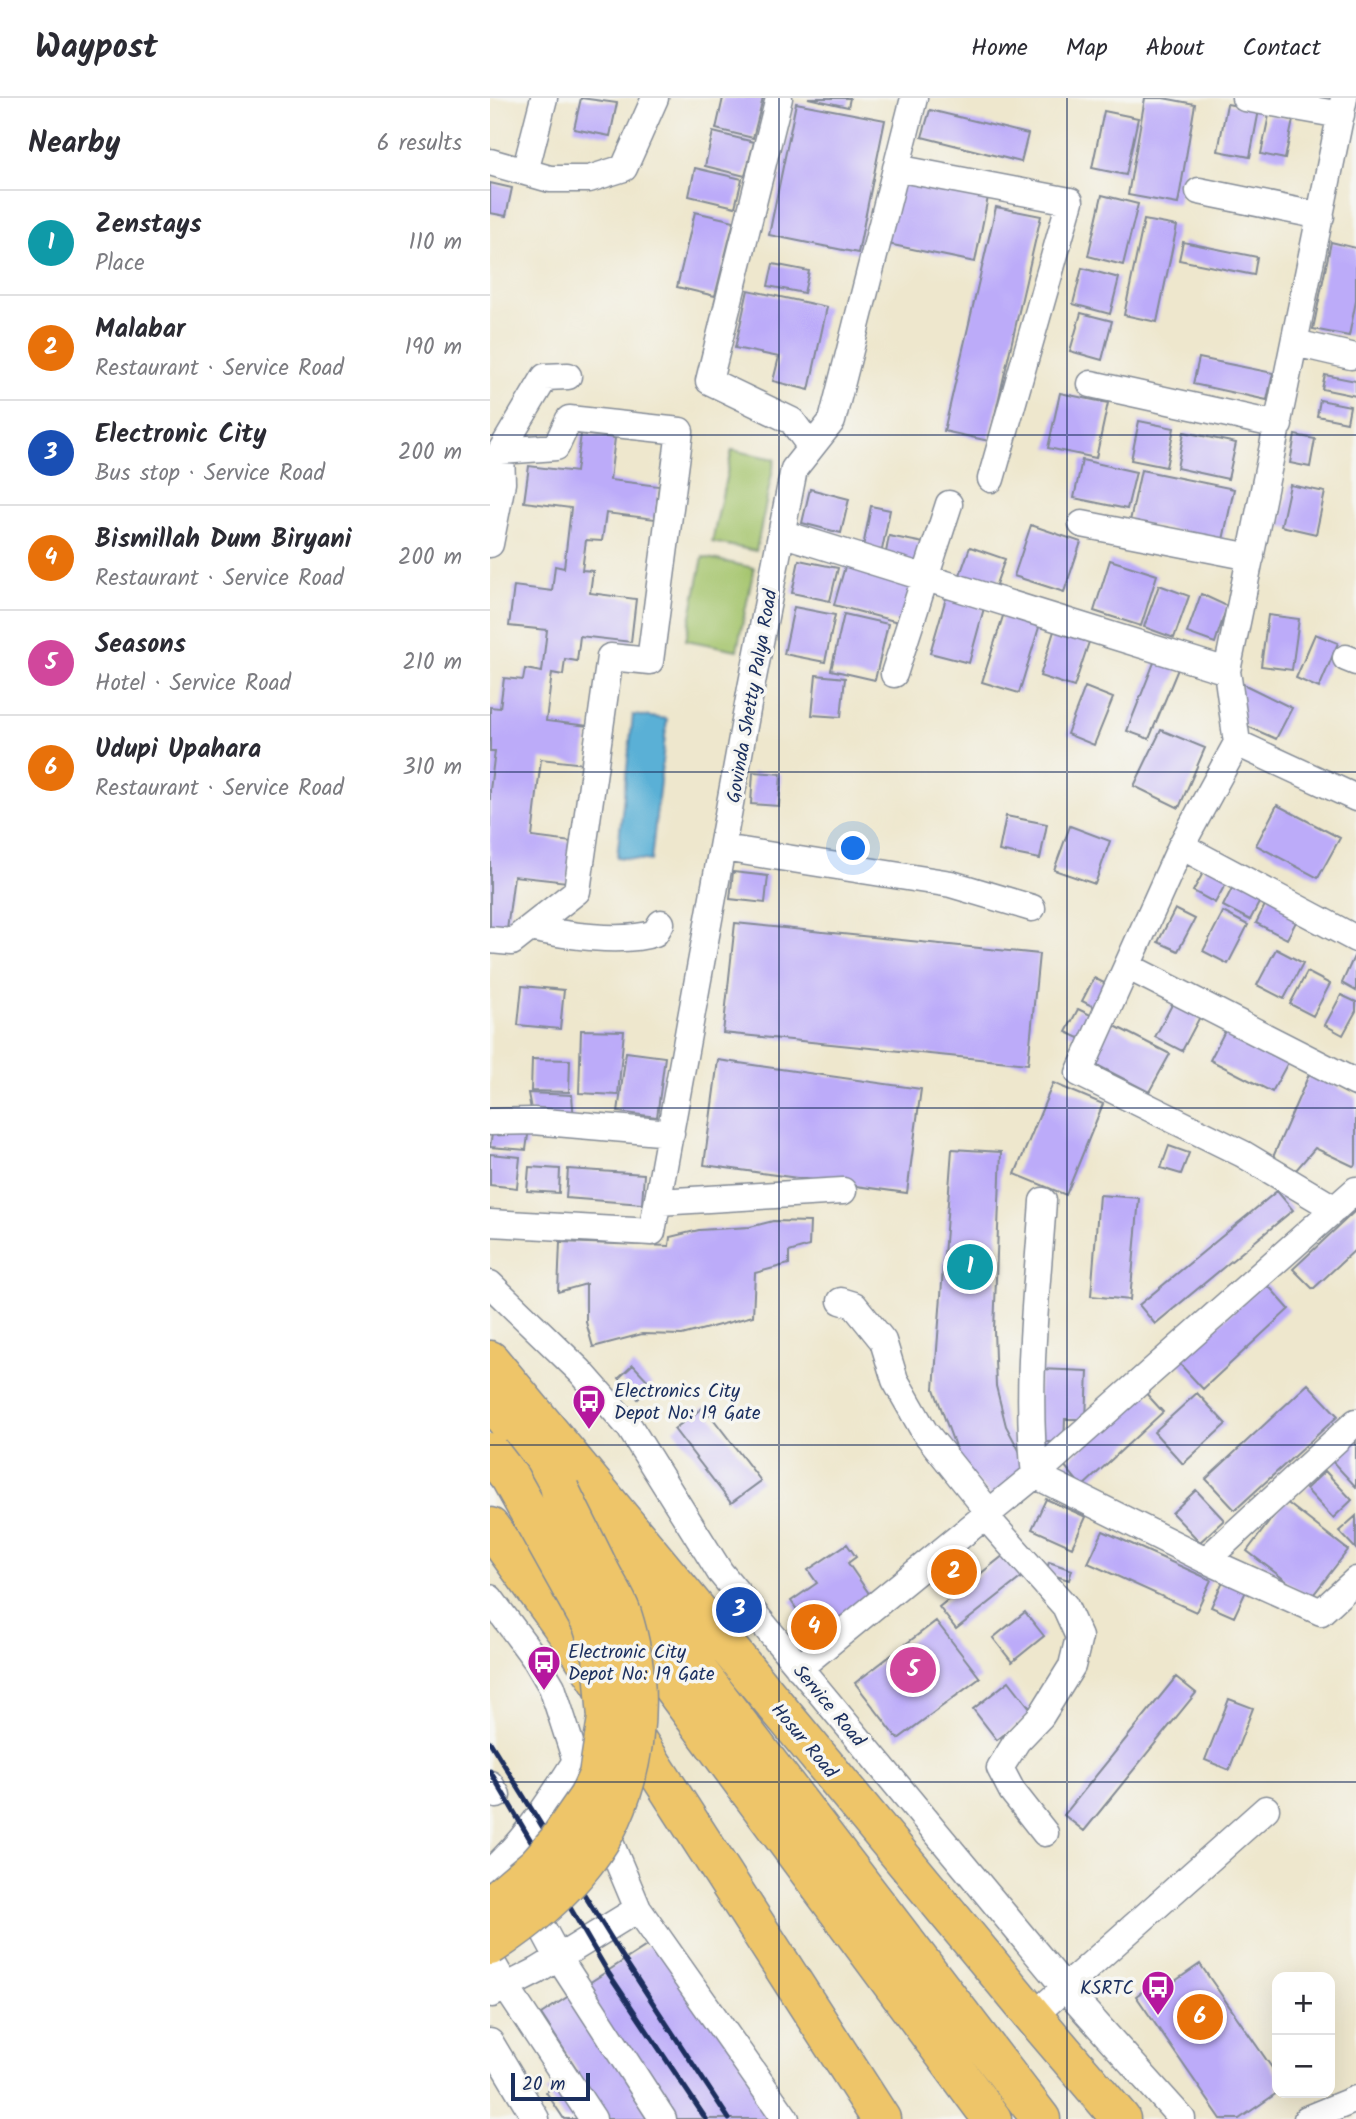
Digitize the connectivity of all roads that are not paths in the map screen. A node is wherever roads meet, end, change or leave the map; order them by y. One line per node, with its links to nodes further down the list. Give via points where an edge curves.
1 (544, 98): 9 (street)
2 (655, 98): 9 (street, via 624,168 589,179 550,179)
3 (779, 98): 17 (street, via 709,381 792,421)
4 (914, 98): 8 (street, Govinda Shetty Palya Road)
5 (1245, 98): 6 (street)
6 (1342, 107): 11 (street)
7 (490, 162): 9 (street)
8 (896, 168): 17 (street, Govinda Shetty Palya Road, via 832,421); 19 (street, via 1070,201)
9 (525, 172)
10 (1199, 191): 11 (street)
11 (1321, 216): 12 (street)
12 (1295, 343): 13 (street); 16 (street)
13 (1351, 356)
14 (568, 376): 18 (street, via 545,377)
15 (1091, 384): 16 (street)
16 (1279, 425): 24 (street)
17 (811, 447): 22 (street, Govinda Shetty Palya Road, via 794,469)
18 (501, 450): 23 (street, via 502,483); 34 (street, via 556,447 569,418 680,432 649,661 610,657 576,891)
19 (991, 479)
20 (949, 504): 25 (street)
21 (1082, 524): 24 (street)
22 (781, 533): 25 (street); 31 (street, Govinda Shetty Palya Road)
23 (490, 544)
24 (1251, 556): 26 (street)
25 (926, 578): 26 (street); 27 (street)
26 (1227, 671): 28 (street)
27 (894, 674)
28 (1237, 743): 29 (street); 30 (street)
29 (1356, 798)
30 (1181, 846): 35 (street); 37 (street)
31 (723, 849): 32 (street, via 951,884); 40 (street, Govinda Shetty Palya Road)
32 (1032, 908)
33 (661, 923): 34 (street, via 655,933 638,939)
34 (530, 928): 36 (street, via 512,942)
35 (1356, 939)
36 (490, 940)
37 (1128, 966): 38 (street); 45 (street, via 1079,1073 1243,1154)
38 (1356, 1083)
39 (490, 1122): 40 (street, via 533,1121)
40 (671, 1133): 44 (street, Govinda Shetty Palya Road)
41 (1356, 1190): 45 (street)
42 (843, 1191): 44 (street)
43 (1042, 1201): 53 (street, via 1032,1394)
44 (658, 1202): 46 (street, Govinda Shetty Palya Road, via 652,1232)
45 (1335, 1209): 53 (street)
46 (490, 1223)
47 (490, 1284): 61 (street, Service Road, via 580,1371 630,1428 720,1572)
48 (841, 1301): 56 (street, via 854,1305 883,1341 895,1380 924,1431)
49 (490, 1360): 73 (highway, Hosur Road)
50 (490, 1399): 55 (highway)
51 (1356, 1422): 58 (street)
52 (490, 1452): 66 (highway, bridge, via 517,1490 592,1625 602,1656 607,1718 598,1775 588,1797 537,1865)
53 (1035, 1475): 56 (street); 58 (street)
54 (490, 1479): 82 (highway, via 646,1653)
55 (560, 1490): 68 (highway, bridge, via 621,1612 633,1660 637,1704 633,1735 625,1783 586,1861 551,1897); 74 (highway, bridge)
56 (987, 1514): 61 (street); 64 (street, via 1065,1606 1079,1637 1072,1666 1041,1716 1000,1768)
57 (490, 1527): 81 (highway, via 575,1644)
58 (1206, 1560): 59 (street, via 1321,1612)
59 (1356, 1580)
60 (490, 1598): 62 (street, via 552,1687)
61 (799, 1668): 71 (street, Service Road)
62 (576, 1761): 65 (street, via 542,1815); 67 (street)
63 (1266, 1809): 71 (street)
64 (1045, 1833)
65 (498, 1865): 69 (street)
66 (490, 1905)
67 (638, 1909): 69 (street); 80 (street)
68 (490, 1946)
69 (558, 1957): 72 (street); 79 (street)
70 (490, 1959): 72 (street)
71 (1065, 1989): 73 (street); 86 (street, Service Road)
72 (498, 1991): 78 (street)
73 (1033, 2017): 85 (highway, Hosur Road)
74 (972, 2029): 83 (highway); 84 (highway)
75 (490, 2042): 77 (street)
76 (1356, 2099): 87 (street)
77 (537, 2119)
78 (593, 2119)
79 (663, 2119)
80 (786, 2119)
81 (881, 2119)
82 (992, 2119)
83 (1041, 2119)
84 (1062, 2119)
85 (1121, 2119)
86 (1182, 2119)
87 (1307, 2119)

